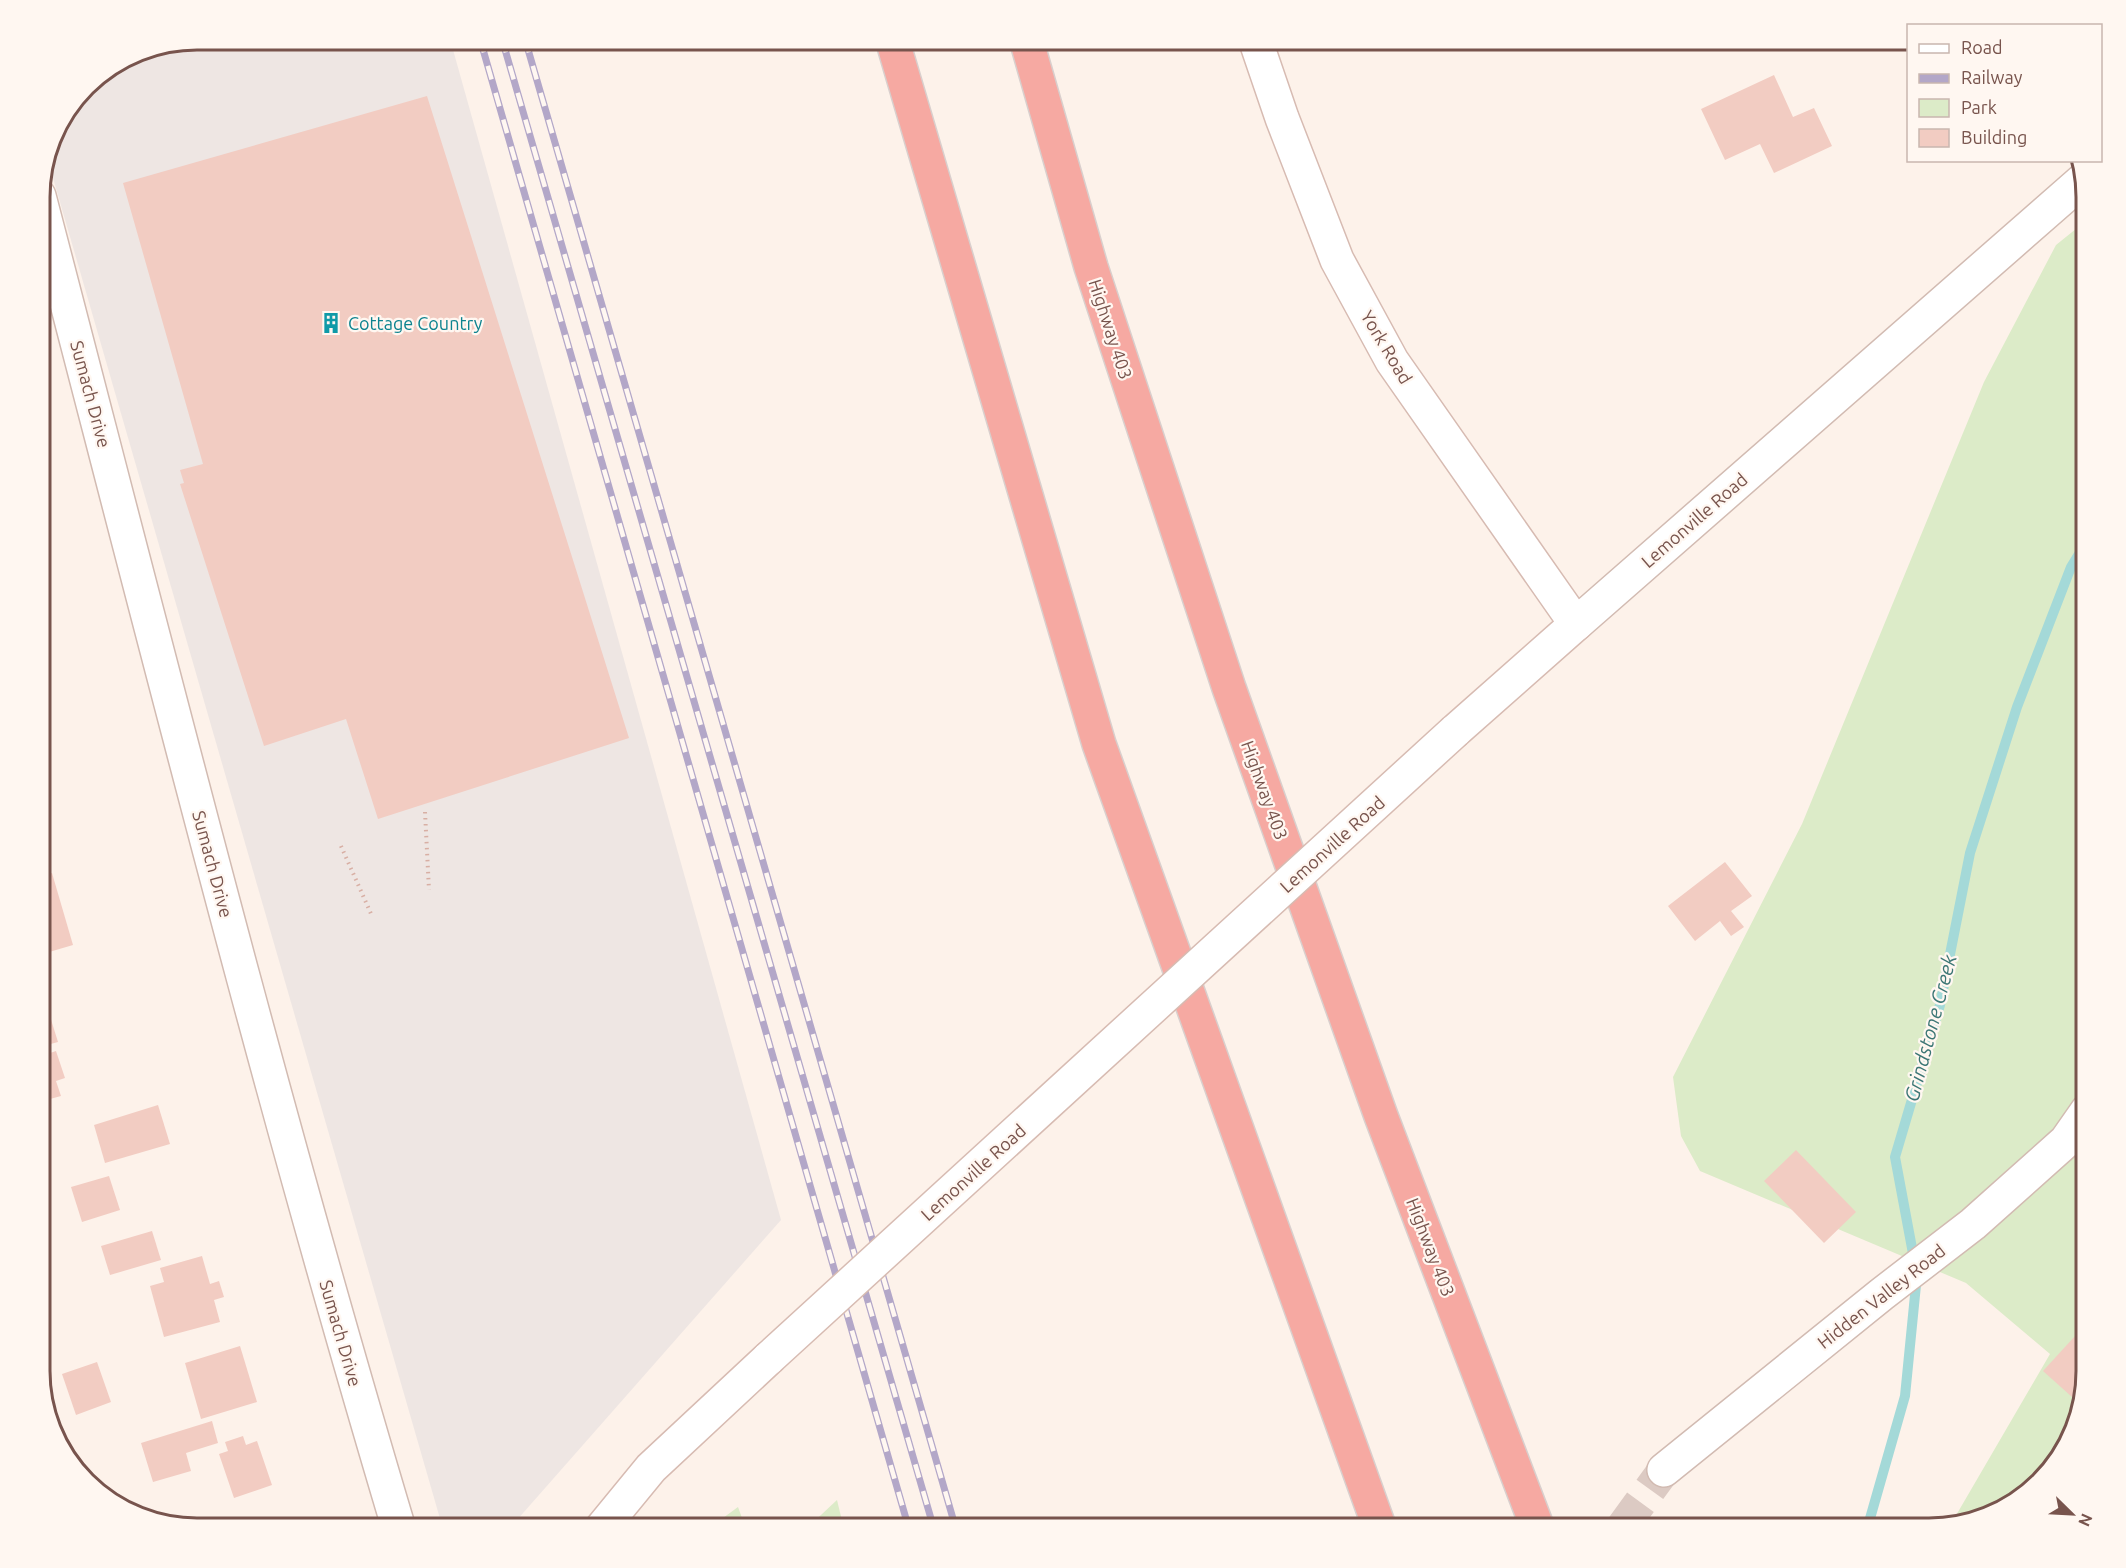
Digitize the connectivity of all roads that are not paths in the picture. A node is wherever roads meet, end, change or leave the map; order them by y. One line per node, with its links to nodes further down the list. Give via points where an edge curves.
1 (895, 50): 11 (highway, via 1099,744)
2 (1029, 50): 12 (highway, Highway 403, via 1091,267 1229,688 1381,1116)
3 (1259, 50): 6 (street, York Road, via 1337,260 1392,361)
4 (2076, 187): 6 (street, Lemonville Road)
5 (50, 238): 9 (street, Sumach Drive, via 238,957)
6 (1576, 624): 10 (street, Lemonville Road, bridge, via 769,1358 651,1468)
7 (2076, 1127): 8 (street, Hidden Valley Road, via 2066,1141 1973,1224)
8 (1664, 1470)
9 (396, 1518)
10 (610, 1518)
11 (1376, 1518)
12 (1534, 1518)

